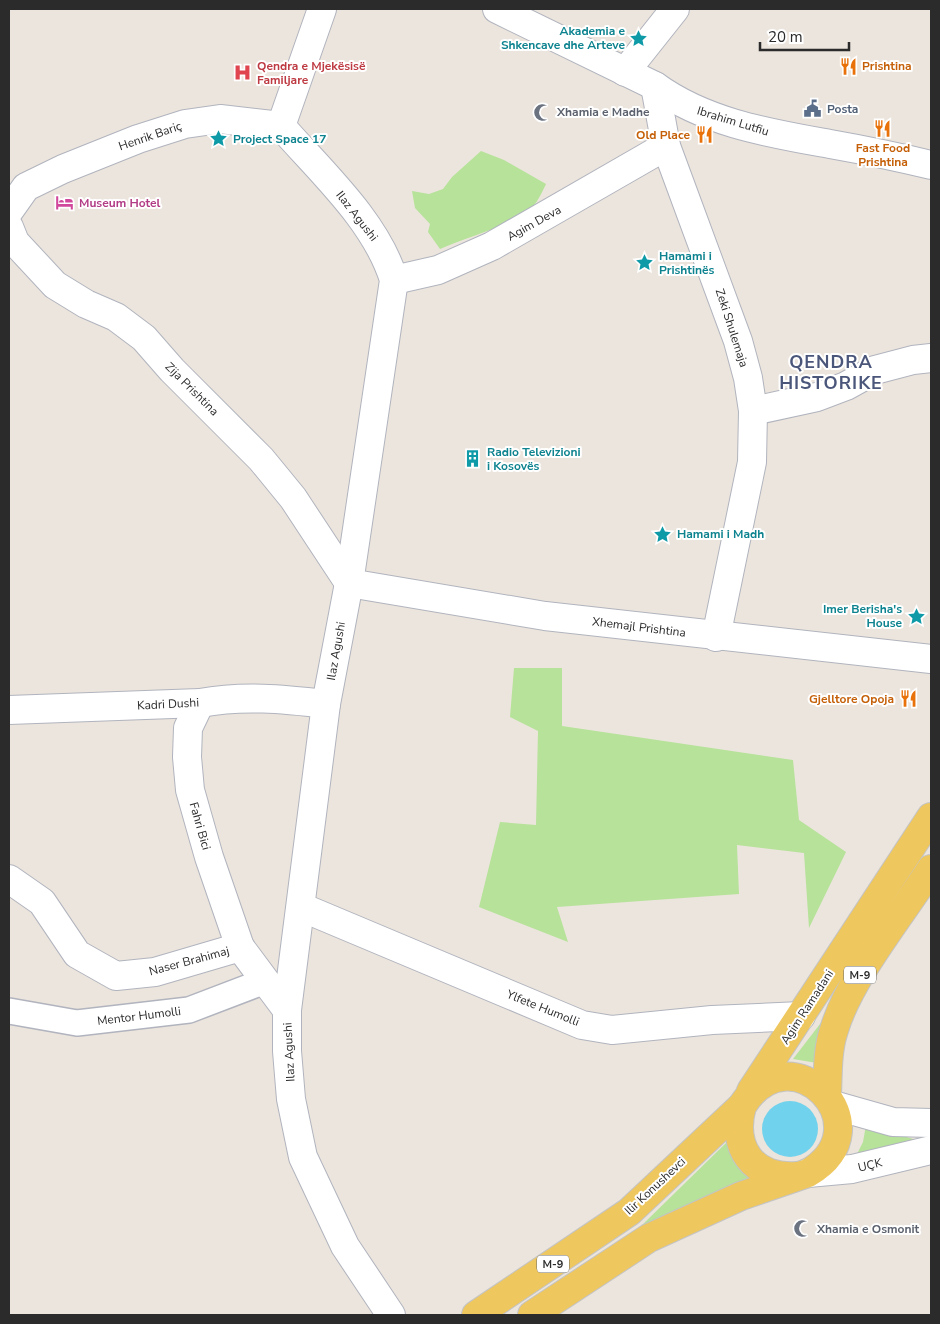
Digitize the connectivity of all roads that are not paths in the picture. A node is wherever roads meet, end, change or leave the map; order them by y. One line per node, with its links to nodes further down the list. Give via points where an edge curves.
1 (322, 9): 6 (street)
2 (497, 9): 4 (street, Ibrahim Lutfiu)
3 (675, 9): 4 (street)
4 (625, 72): 5 (street, Ibrahim Lutfiu)
5 (655, 86): 7 (street, Zeki Shulemaja); 8 (street, Ibrahim Lutfiu, via 707,116 781,135)
6 (281, 126): 9 (street, Henrik Bariç, via 220,119 186,124); 12 (street, Ilaz Agushi, via 364,220 388,260)
7 (666, 146): 12 (street, Agim Deva, via 492,246 438,270); 14 (street, Zeki Shulemaja, via 738,341)
8 (931, 165)
9 (18, 183): 10 (street, Henrik Bariç)
10 (9, 212)
11 (9, 227): 15 (street, Zija Prishtina, via 14,242 55,285 116,318 144,338 261,459 293,498)
12 (394, 280): 15 (street, Ilaz Agushi)
13 (931, 358): 14 (street, via 875,370 817,397)
14 (753, 411): 16 (street, Zeki Shulemaja, via 752,462)
15 (348, 583): 16 (street, Xhemajl Prishtina, via 544,616); 19 (street, Ilaz Agushi)
16 (716, 636): 17 (street, Xhemajl Prishtina)
17 (931, 660)
18 (200, 703): 19 (street, Kadri Dushi, via 260,697); 20 (street, Kadri Dushi); 25 (street, Fahri Bici, via 188,728 190,790)
19 (326, 704): 24 (street, Ilaz Agushi)
20 (9, 710)
21 (931, 817): 29 (main road, Agim Ramadani / M-9)
22 (931, 869): 30 (main road, M-9, via 842,1006 830,1052)
23 (9, 879): 25 (street, Naser Brahimaj, via 42,902 77,954 116,976 155,972)
24 (301, 907): 27 (street, Ilaz Agushi); 29 (street, Ylfete Humolli, via 582,1025 612,1030 712,1020)
25 (240, 947): 26 (street, Naser Brahimaj)
26 (265, 980): 27 (street, Naser Brahimaj); 28 (street, Mentor Humolli, via 189,1010 77,1023)
27 (287, 1010): 35 (street, Ilaz Agushi, via 291,1099 304,1156 345,1246)
28 (9, 1011)
29 (801, 1016): 31 (main road, Agim Ramadani / M-9)
30 (830, 1100): 31 (main road, Ilir Konushevci / M-9, via 809,1081 787,1076 765,1082); 32 (street, via 893,1122); 34 (main road, M-9, via 838,1128 832,1150 822,1164)
31 (745, 1101): 34 (main road, UÇK / M-9, via 738,1133 749,1158 772,1174 785,1177); 36 (main road, Ilir Konushevci / M-9, via 629,1212)
32 (931, 1123)
33 (931, 1150): 34 (street, UÇK, via 852,1169)
34 (803, 1175): 37 (main road, M-9, via 741,1196 649,1238)
35 (391, 1315)
36 (476, 1315)
37 (532, 1315)

